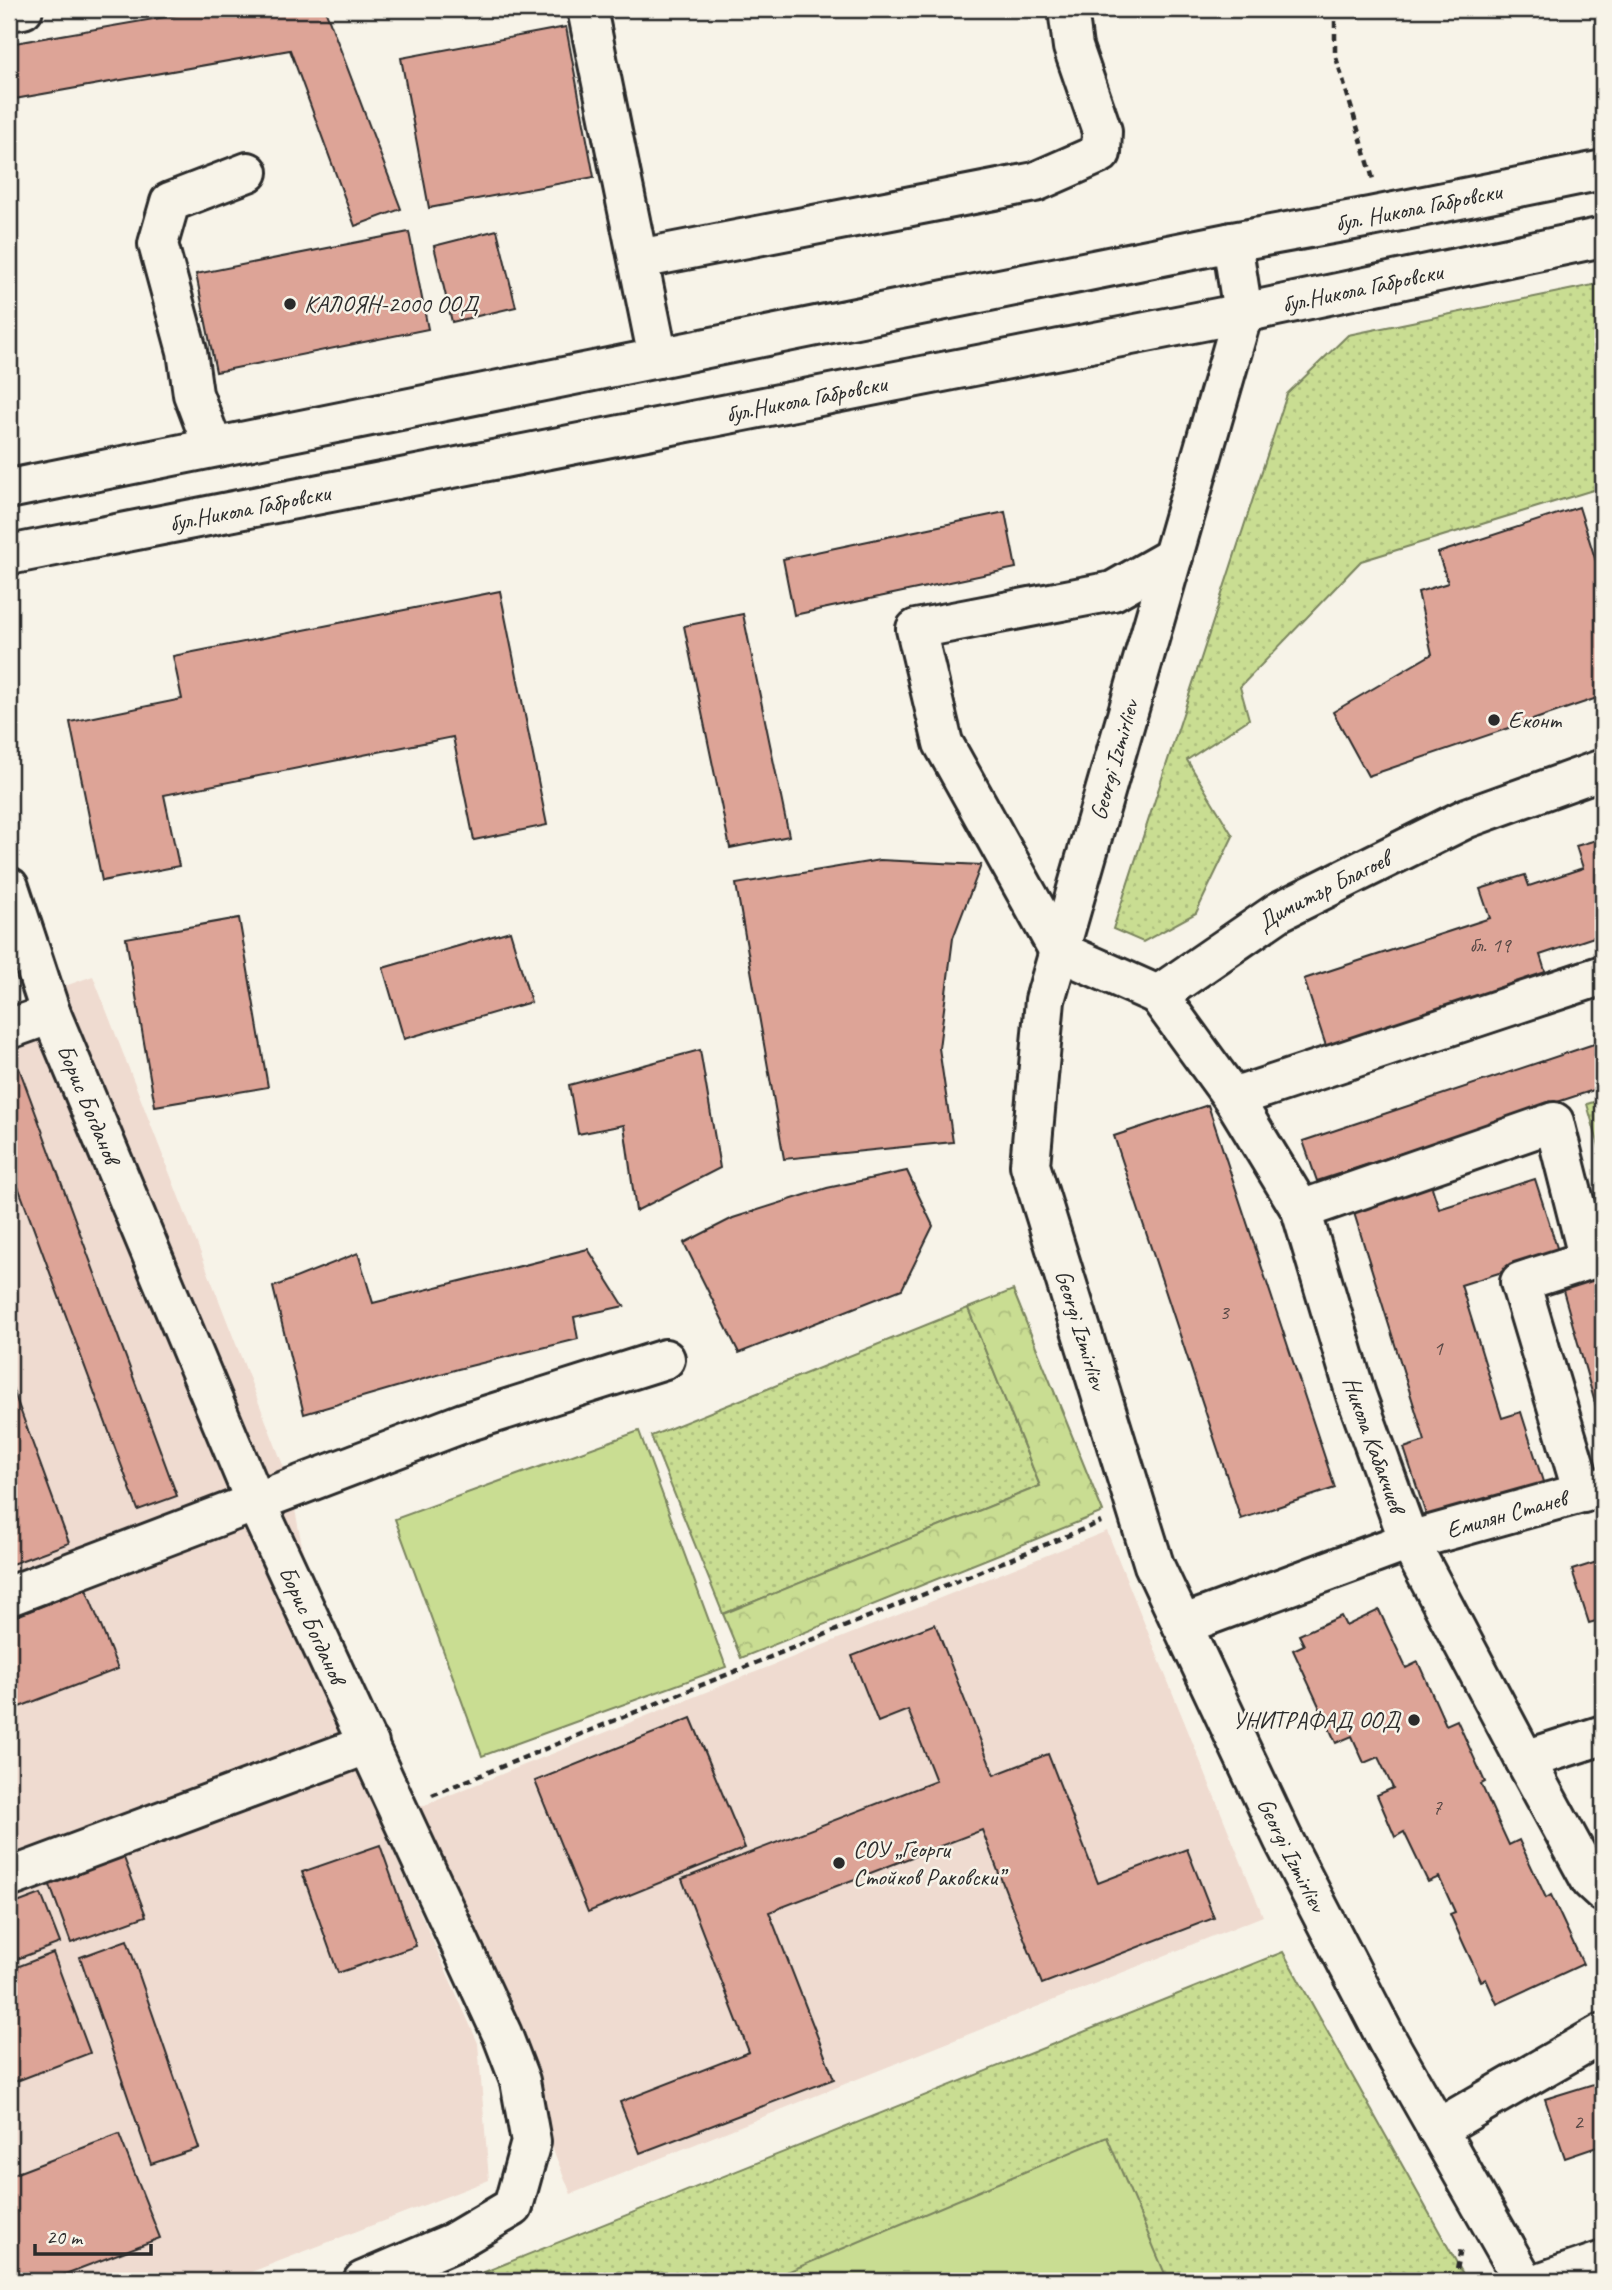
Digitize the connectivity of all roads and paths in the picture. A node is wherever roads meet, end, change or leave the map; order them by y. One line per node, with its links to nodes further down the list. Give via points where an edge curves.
1 (23, 9): 5 (street)
2 (587, 9): 11 (street)
3 (1068, 9): 11 (street, via 1073,47 1102,131 1101,153 1035,182)
4 (1335, 9): 8 (path, via 1335,54)
5 (9, 11)
6 (1603, 170): 10 (street, бул. Никола Габровски)
7 (248, 172): 14 (street, via 170,202 158,244 187,351 193,394)
8 (1374, 183)
9 (1603, 237): 12 (street, бул.Никола Габровски)
10 (1232, 242): 12 (street); 13 (street)
11 (639, 259): 13 (street)
12 (1243, 313): 16 (street, бул.Никола Габровски); 17 (street, Georgi Izmirliev)
13 (658, 358): 14 (street)
14 (213, 447): 15 (street)
15 (9, 489)
16 (9, 555)
17 (1173, 557): 20 (street, Georgi Izmirliev); 20 (street, via 1113,591 916,629 943,743)
18 (1603, 769): 22 (street, Димитър Благоев, via 1467,818 1280,911)
19 (9, 887): 23 (street, Борис Богданов)
20 (1059, 951): 22 (street); 30 (street, Georgi Izmirliev, via 1045,1000 1030,1164)
21 (1603, 975): 25 (street)
22 (1158, 995): 25 (street, Никола Кабакчиев)
23 (51, 1014): 24 (street); 29 (street, Борис Богданов)
24 (9, 1029)
25 (1233, 1098): 26 (street, Никола Кабакчиев)
26 (1301, 1210): 28 (street, via 1554,1122 1589,1260 1520,1282); 31 (street, Никола Кабакчиев, via 1356,1395)
27 (665, 1359): 29 (street, via 463,1423)
28 (1593, 1490): 31 (street, Емилян Станев)
29 (255, 1501): 32 (street); 35 (street, Борис Богданов)
30 (1136, 1508): 33 (street, Georgi Izmirliev, via 1154,1565); 37 (path)
31 (1409, 1541): 33 (street, Емилян Станев); 36 (street, Никола Кабакчиев)
32 (9, 1596)
33 (1182, 1625): 41 (street, Georgi Izmirliev, via 1283,1839)
34 (1603, 1735): 36 (street)
35 (369, 1744): 37 (street, Борис Богданов); 38 (street)
36 (1525, 1760): 39 (street, Никола Кабакчиев, via 1591,1881)
37 (399, 1808): 43 (street, Борис Богданов, via 502,2034 520,2081 531,2142 513,2207 453,2243)
38 (9, 1878)
39 (1603, 1892)
40 (1603, 2033): 41 (street)
41 (1437, 2129): 44 (street, Georgi Izmirliev)
42 (1603, 2261): 45 (street)
43 (363, 2281)
44 (1524, 2281)
45 (1544, 2281)

